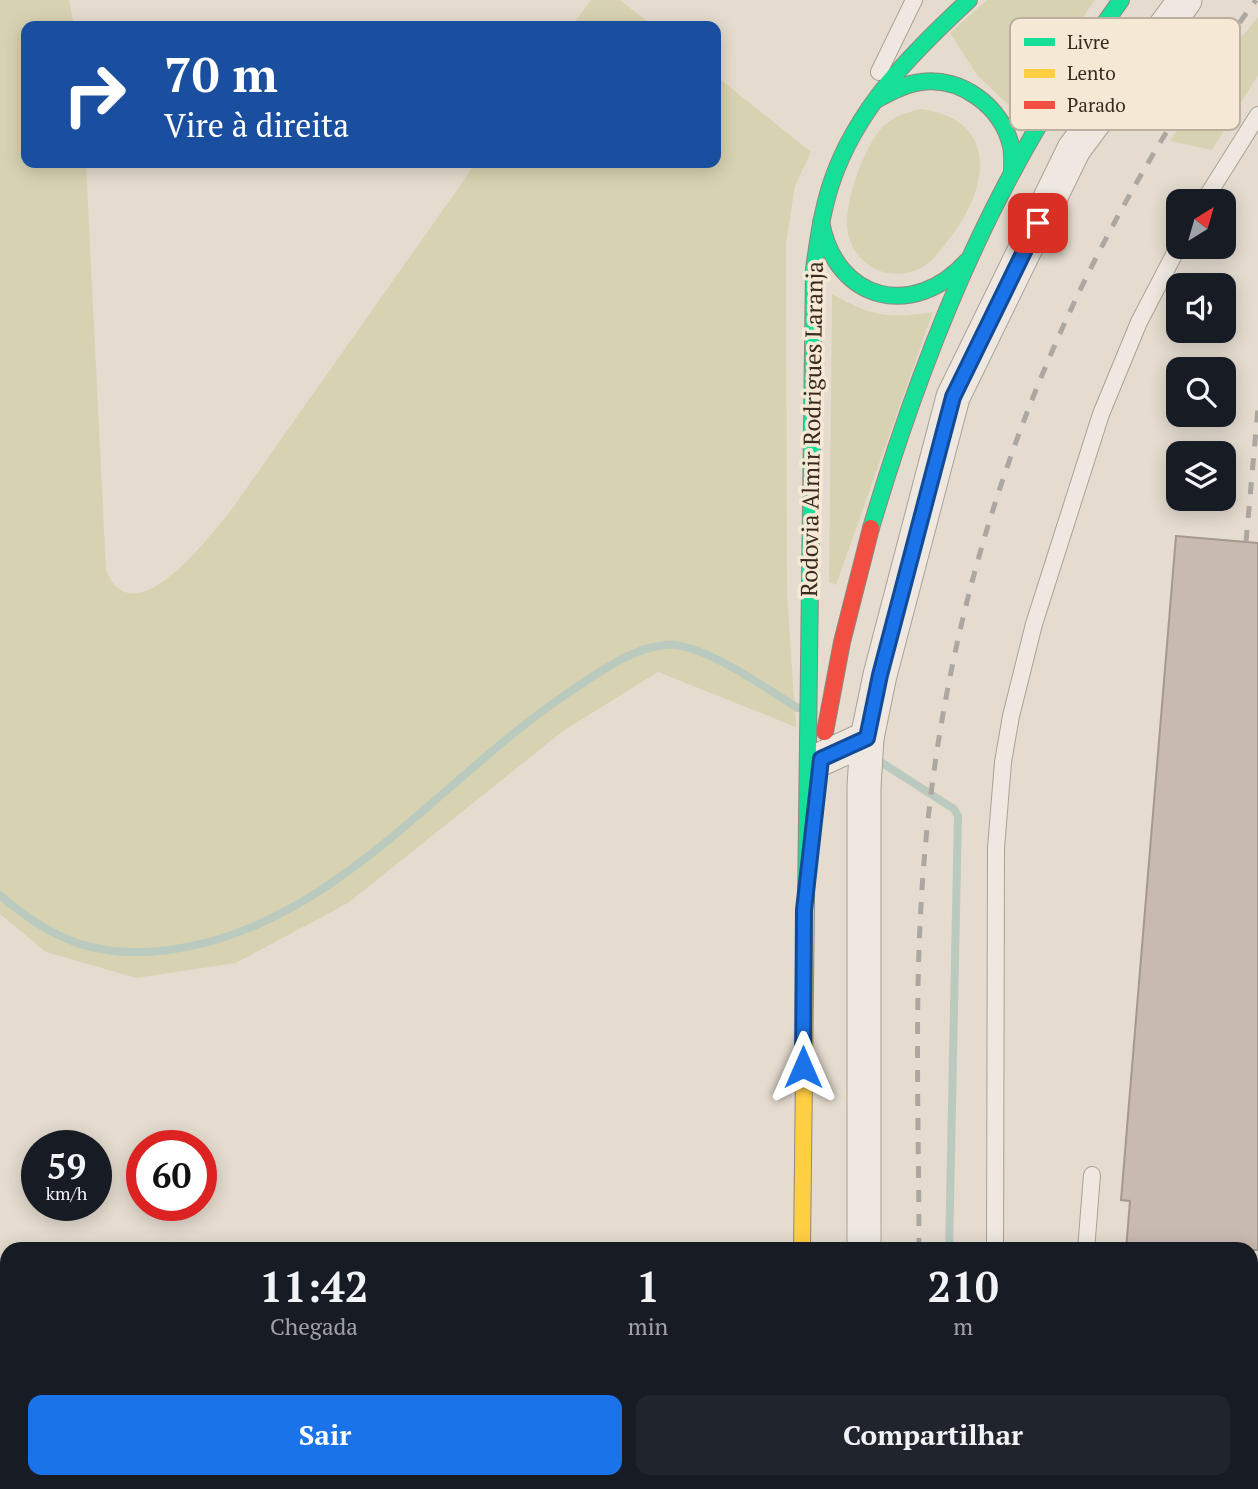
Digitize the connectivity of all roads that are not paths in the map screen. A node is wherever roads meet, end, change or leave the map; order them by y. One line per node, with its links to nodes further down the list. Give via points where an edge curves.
1 (969, 0): 7 (main road, Rodovia Almir Rodrigues Laranja)
2 (1121, 0): 5 (main road, Rodovia Almir Rodrigues Laranja)
3 (1185, 0): 6 (street)
4 (914, 1): 7 (lane, via 914,31); 10 (lane)
5 (1109, 18)
6 (1172, 18)
7 (926, 58): 8 (lane); 10 (main road, Rodovia Almir Rodrigues Laranja, via 874,96)
8 (956, 85): 10 (main road, via 927,80 900,86 876,100); 13 (main road, via 980,98 1000,119 1011,145)
9 (1258, 115): 14 (lane)
10 (858, 122): 15 (main road, Rodovia Almir Rodrigues Laranja, via 837,163)
11 (1038, 130): 13 (main road, Rodovia Almir Rodrigues Laranja)
12 (1088, 130): 18 (street, via 1074,149 953,397)
13 (1013, 173): 16 (main road, Rodovia Almir Rodrigues Laranja)
14 (1211, 189)
15 (820, 220): 16 (main road, via 826,246 839,269 860,286 885,296 911,297 936,289 958,274); 20 (main road, Rodovia Almir Rodrigues Laranja, via 814,269)
16 (973, 253): 19 (main road, Rodovia Almir Rodrigues Laranja, via 880,495 845,628)
17 (1172, 259): 24 (lane, via 1139,322 1101,414 1034,624 1011,716 996,848)
18 (867, 738): 19 (street); 23 (street)
19 (821, 759): 20 (main road, Rodovia Almir Rodrigues Laranja)
20 (804, 910): 22 (main road, Rodovia Almir Rodrigues Laranja)
21 (1092, 1175): 25 (lane)
22 (802, 1242)
23 (864, 1242)
24 (995, 1242)
25 (1087, 1242)

